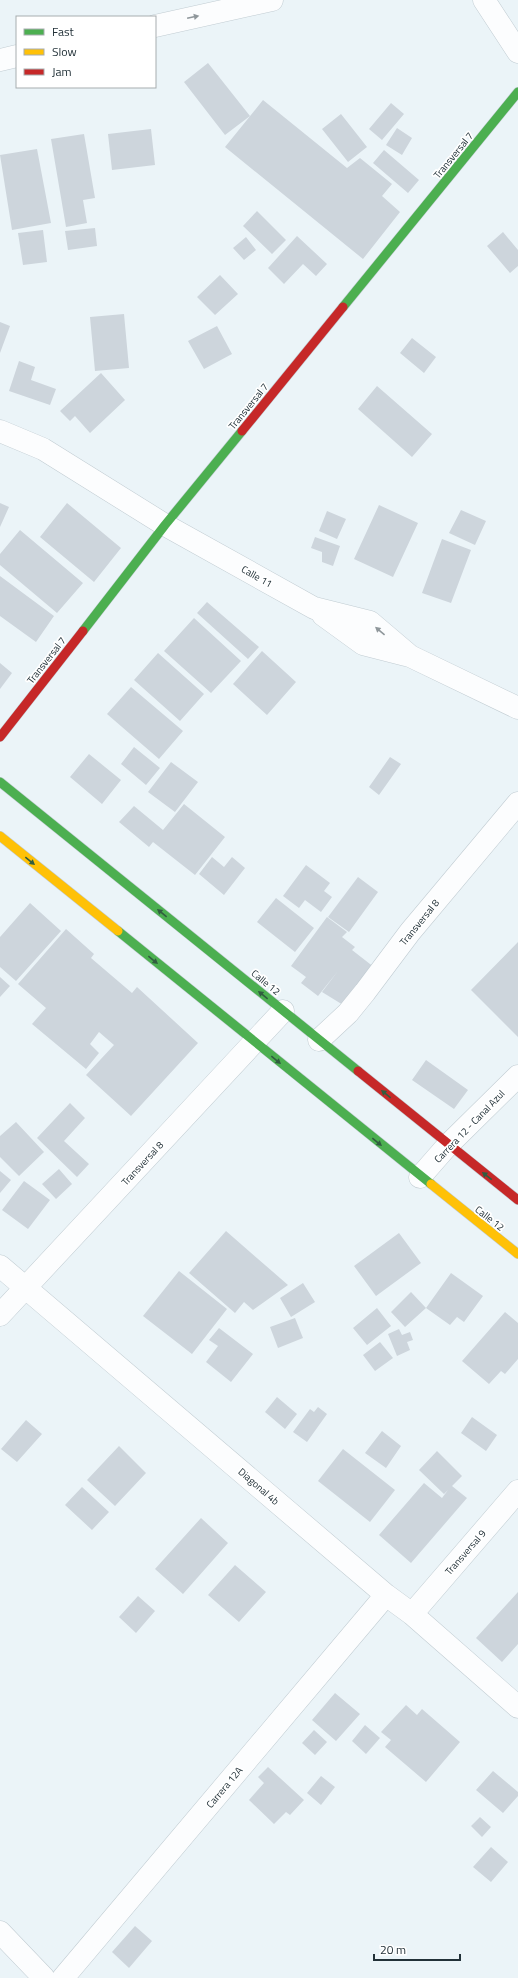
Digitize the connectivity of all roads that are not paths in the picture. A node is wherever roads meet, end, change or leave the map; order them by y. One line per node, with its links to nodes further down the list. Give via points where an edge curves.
1 (272, 0): 3 (street, one-way to 1)
2 (484, 0): 4 (street)
3 (156, 26)
4 (518, 52)
5 (16, 56): 6 (street)
6 (0, 60)
7 (518, 92): 9 (street, Transversal 7)
8 (0, 431): 9 (street, Calle 11, via 43,449)
9 (165, 525): 10 (street, Calle 11, via 314,608 362,644 410,656); 11 (street, Transversal 7)
10 (518, 708)
11 (0, 737)
12 (0, 782): 15 (street, Calle 12, one-way to 12)
13 (518, 803): 16 (street, Transversal 8, via 410,932 348,1013)
14 (0, 836): 17 (street, Calle 12, one-way to 17)
15 (283, 1011): 16 (street, Calle 12); 17 (street, Transversal 8)
16 (319, 1040): 19 (street, Calle 12, one-way to 16)
17 (254, 1042): 20 (street, Calle 12, one-way to 20); 24 (street, Transversal 8)
18 (518, 1076): 19 (street, Carrera 12 - Canal Azul)
19 (448, 1145): 20 (street, Carrera 12 - Canal Azul); 21 (street, Calle 12, one-way to 19)
20 (420, 1177): 22 (street, Calle 12)
21 (518, 1200)
22 (518, 1254)
23 (0, 1266): 24 (street, Diagonal 4b)
24 (27, 1287): 25 (street, Transversal 8); 27 (street, Diagonal 4b)
25 (0, 1315)
26 (518, 1491): 28 (street, Transversal 9)
27 (386, 1595): 28 (street, Diagonal 4b); 32 (street, Carrera 12A)
28 (412, 1614): 29 (street, Diagonal 4b)
29 (518, 1707)
30 (0, 1932): 31 (street)
31 (44, 1978)
32 (63, 1978)

